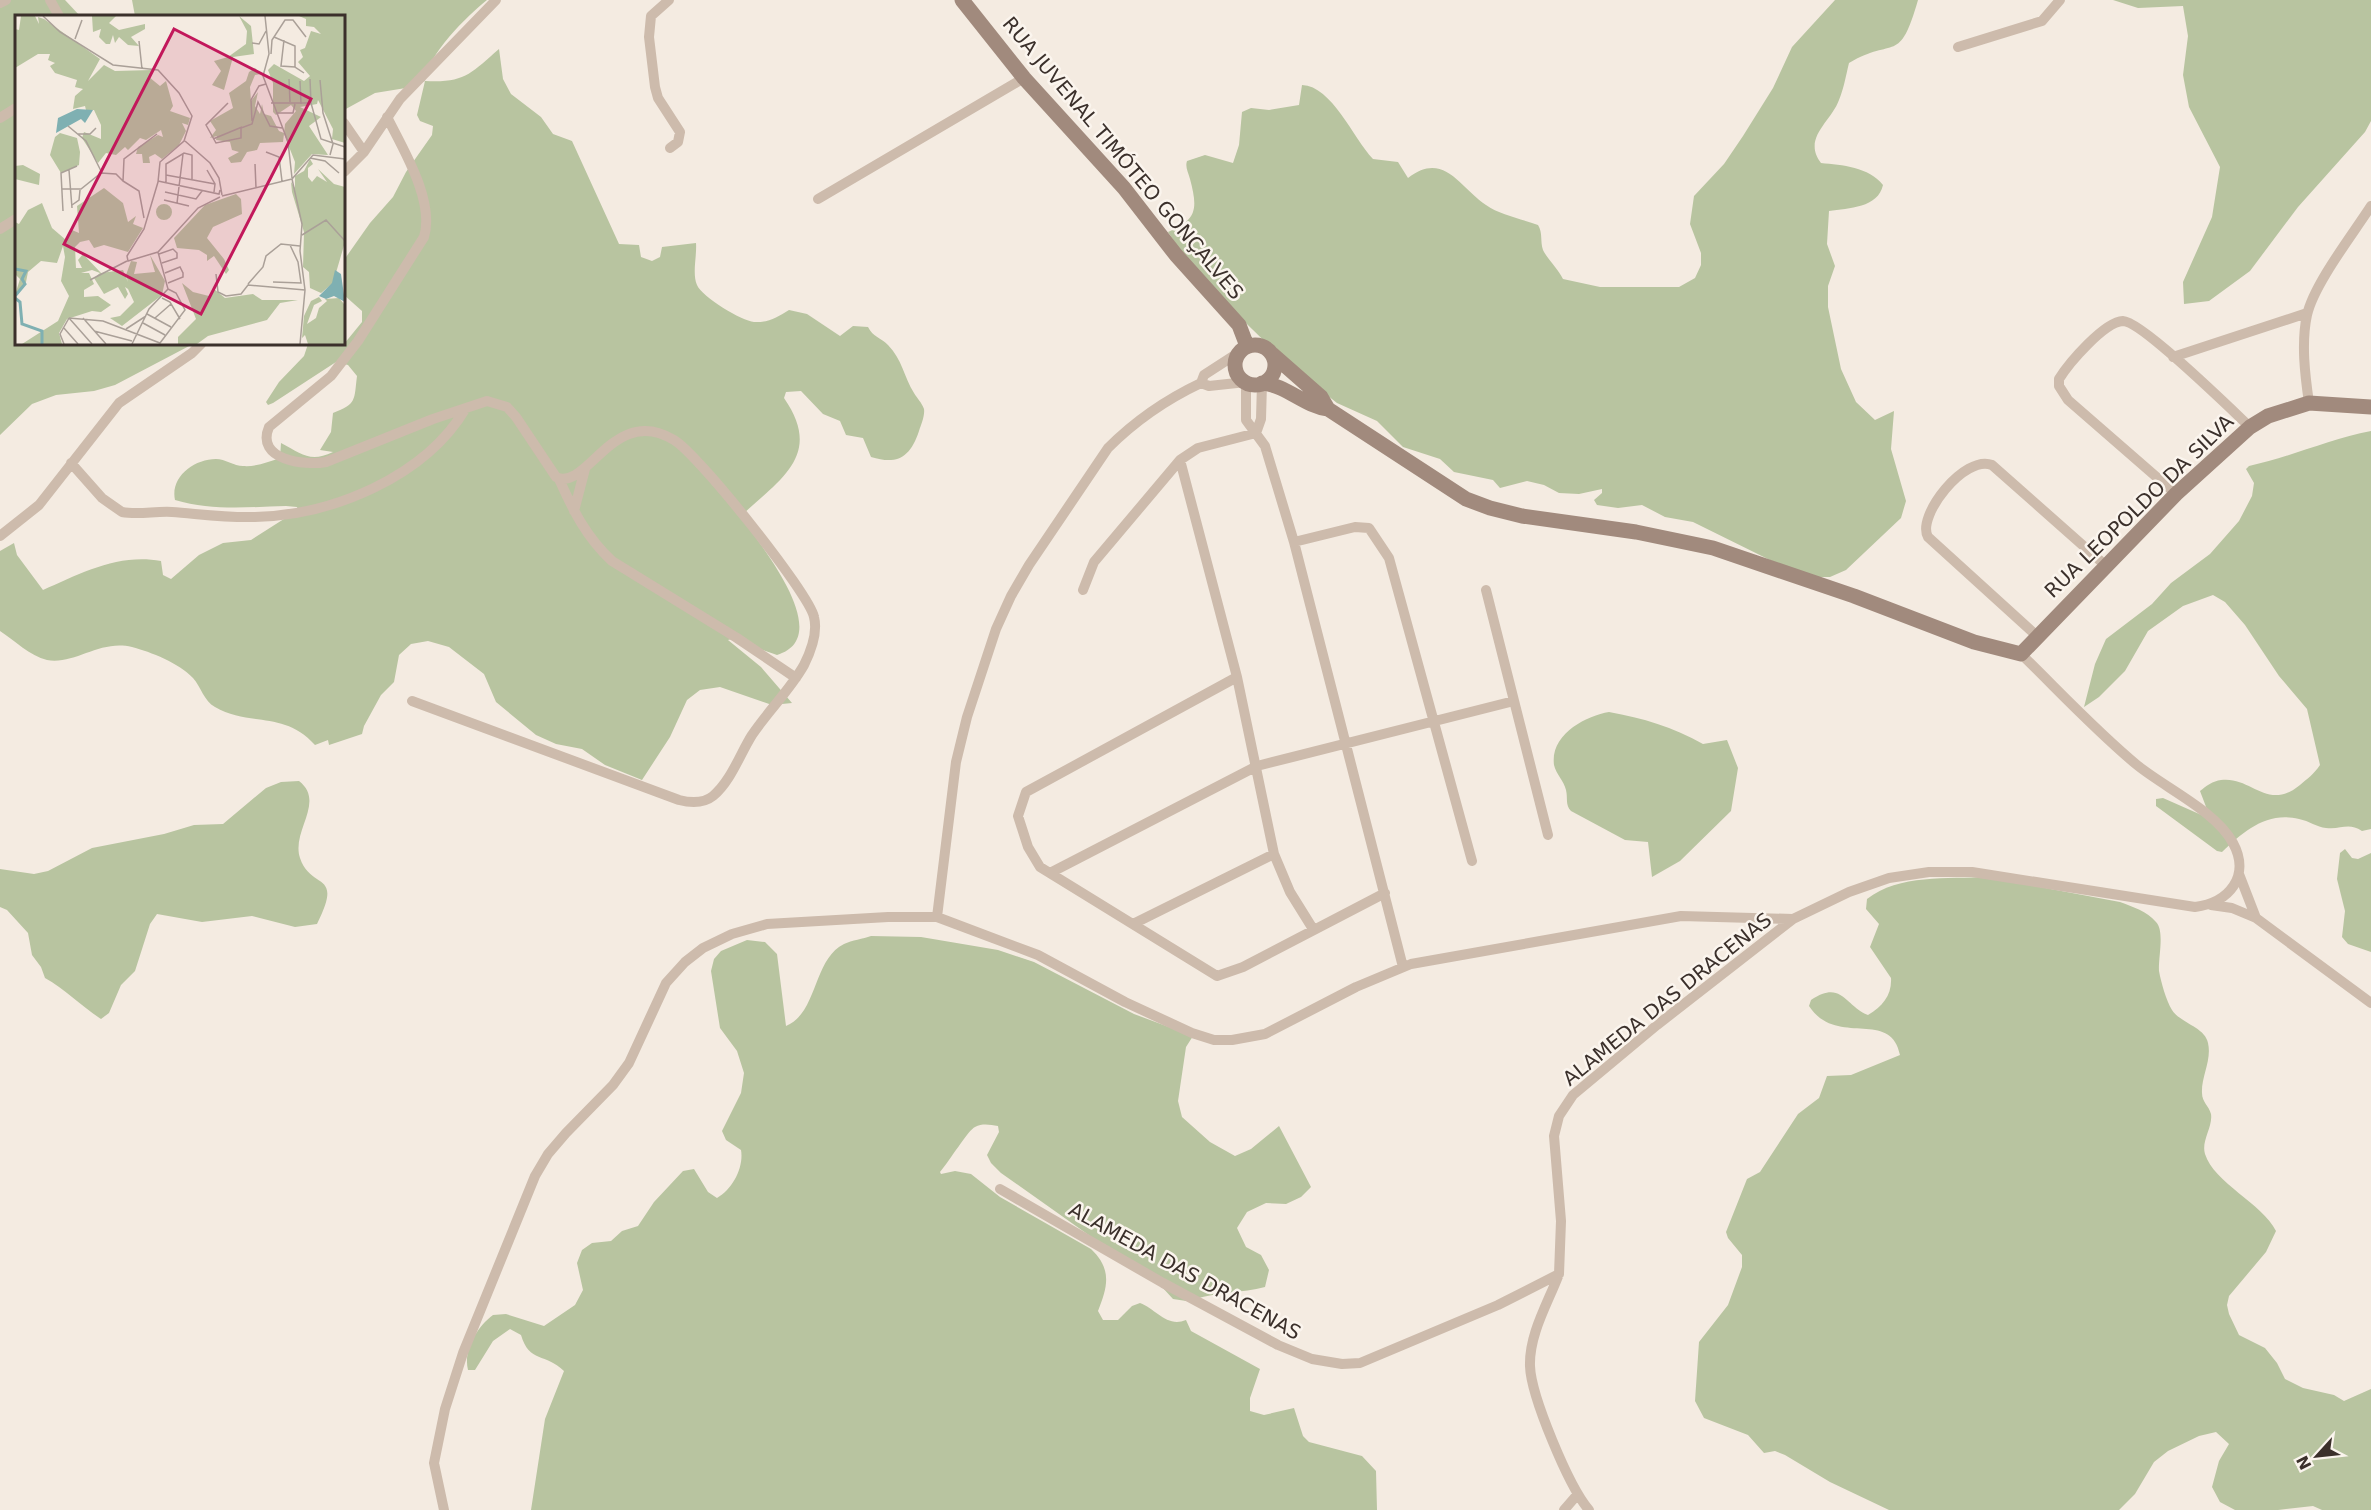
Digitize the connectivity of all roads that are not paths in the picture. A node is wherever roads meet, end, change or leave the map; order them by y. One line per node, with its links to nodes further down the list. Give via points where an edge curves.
1 (6, 0): 7 (street)
2 (50, 0): 8 (street)
3 (496, 0): 13 (street)
4 (669, 0): 15 (street, via 651,16 649,37 658,98 680,132 678,141)
5 (962, 0): 10 (street, RUA JUVENAL TIMÓTEO GONÇALVES)
6 (2060, 0): 9 (street, via 2042,21)
7 (0, 3)
8 (58, 15)
9 (1958, 47)
10 (1024, 78): 18 (street); 24 (street, RUA JUVENAL TIMÓTEO GONÇALVES, via 1143,210 1176,255 1239,325)
11 (15, 109): 12 (street)
12 (0, 117)
13 (387, 117): 16 (street); 32 (street, via 425,203 428,225 424,237 343,361 318,388 276,418 267,438 286,460 310,465)
14 (345, 124): 16 (street)
15 (670, 148)
16 (364, 152): 17 (street)
17 (345, 171)
18 (818, 199)
19 (2371, 206): 22 (street)
20 (15, 220): 21 (street)
21 (0, 229)
22 (2307, 313): 26 (street); 30 (street, via 2304,350)
23 (200, 345): 37 (street, via 119,403)
24 (1243, 350): 25 (street, via 1263,347); 27 (street, via 1236,369); 28 (street, via 1204,375)
25 (1272, 354): 29 (street, via 1273,371); 33 (street, via 1321,397)
26 (2173, 357): 34 (street); 40 (street, via 2138,327 2123,321 2096,337 2063,372 2059,386 2086,417)
27 (1246, 382): 28 (street, via 1209,386); 29 (street); 35 (street, via 1246,420)
28 (1201, 383): 63 (street, via 1145,414 1108,448 1011,596 996,629 956,762)
29 (1262, 383): 33 (street); 35 (street, via 1261,419)
30 (2309, 403): 31 (street, RUA LEOPOLDO DA SILVA); 34 (street, RUA LEOPOLDO DA SILVA, via 2268,416)
31 (2371, 407)
32 (466, 408): 37 (street, via 443,440 399,472 322,508 276,516 122,512 102,498); 39 (street, via 487,401 507,407)
33 (1328, 409): 48 (street, via 1438,482 1482,505 1522,516 1636,532 1713,548 1974,642)
34 (2250, 427): 40 (street, RUA LEOPOLDO DA SILVA)
35 (1256, 433): 36 (street, via 1198,448); 43 (street, via 1265,446)
36 (1180, 460): 45 (street, via 1094,562); 49 (street)
37 (71, 463): 42 (street, via 39,505)
38 (586, 468): 39 (street, via 572,477); 41 (street); 50 (street, via 623,435 662,435 686,448 810,607 815,629 811,650)
39 (559, 479): 41 (street)
40 (2176, 494): 44 (street, RUA LEOPOLDO DA SILVA)
41 (574, 512): 50 (street, via 596,546 612,561)
42 (0, 536)
43 (1294, 542): 53 (street, via 1355,526 1369,528 1380,540 1389,558); 54 (street)
44 (2105, 565): 47 (street, RUA LEOPOLDO DA SILVA); 47 (street, via 1992,465 1979,462 1950,484 1926,519 1924,531 1934,545)
45 (1083, 590)
46 (1486, 590): 52 (street)
47 (2037, 636): 48 (street, RUA LEOPOLDO DA SILVA)
48 (2020, 654): 60 (street, via 2138,766 2224,830 2239,858)
49 (1237, 677): 55 (street); 59 (street, via 1026,792 1018,816 1028,847 1040,867)
50 (796, 678): 51 (street, via 753,734 722,786 714,795 698,802 679,800)
51 (412, 701)
52 (1514, 701): 53 (street); 56 (street)
53 (1434, 721): 54 (street); 58 (street)
54 (1346, 744): 55 (street); 61 (street)
55 (1257, 766): 57 (street); 59 (street)
56 (1548, 835)
57 (1274, 854): 66 (street); 67 (street, via 1290,892)
58 (1472, 861)
59 (1050, 873): 66 (street)
60 (2239, 874): 62 (street, via 2230,892); 64 (street)
61 (1385, 893): 67 (street); 68 (street)
62 (2211, 905): 64 (street, ALAMEDA DAS DRACENAS); 65 (street, ALAMEDA DAS DRACENAS, via 2161,903 1972,872 1929,872 1889,878 1849,891)
63 (937, 917): 68 (street, via 1016,945 1159,1019 1214,1040 1265,1034); 73 (street, via 767,924 703,948 666,983 613,1085 554,1147 535,1176 463,1353 445,1409 434,1463)
64 (2256, 918): 69 (street)
65 (1793, 920): 68 (street, via 1681,916); 71 (street, ALAMEDA DAS DRACENAS, via 1573,1095 1559,1116 1554,1136 1562,1246)
66 (1133, 924): 67 (street, via 1217,976 1243,967)
67 (1313, 929)
68 (1403, 967)
69 (2371, 1003)
70 (1000, 1189): 71 (street, ALAMEDA DAS DRACENAS, via 1278,1345 1312,1359 1342,1364 1360,1363 1408,1345)
71 (1559, 1274): 72 (street, via 1534,1337 1530,1366 1544,1413)
72 (1577, 1494): 74 (street); 75 (street)
73 (444, 1510)
74 (1564, 1510)
75 (1589, 1510)

